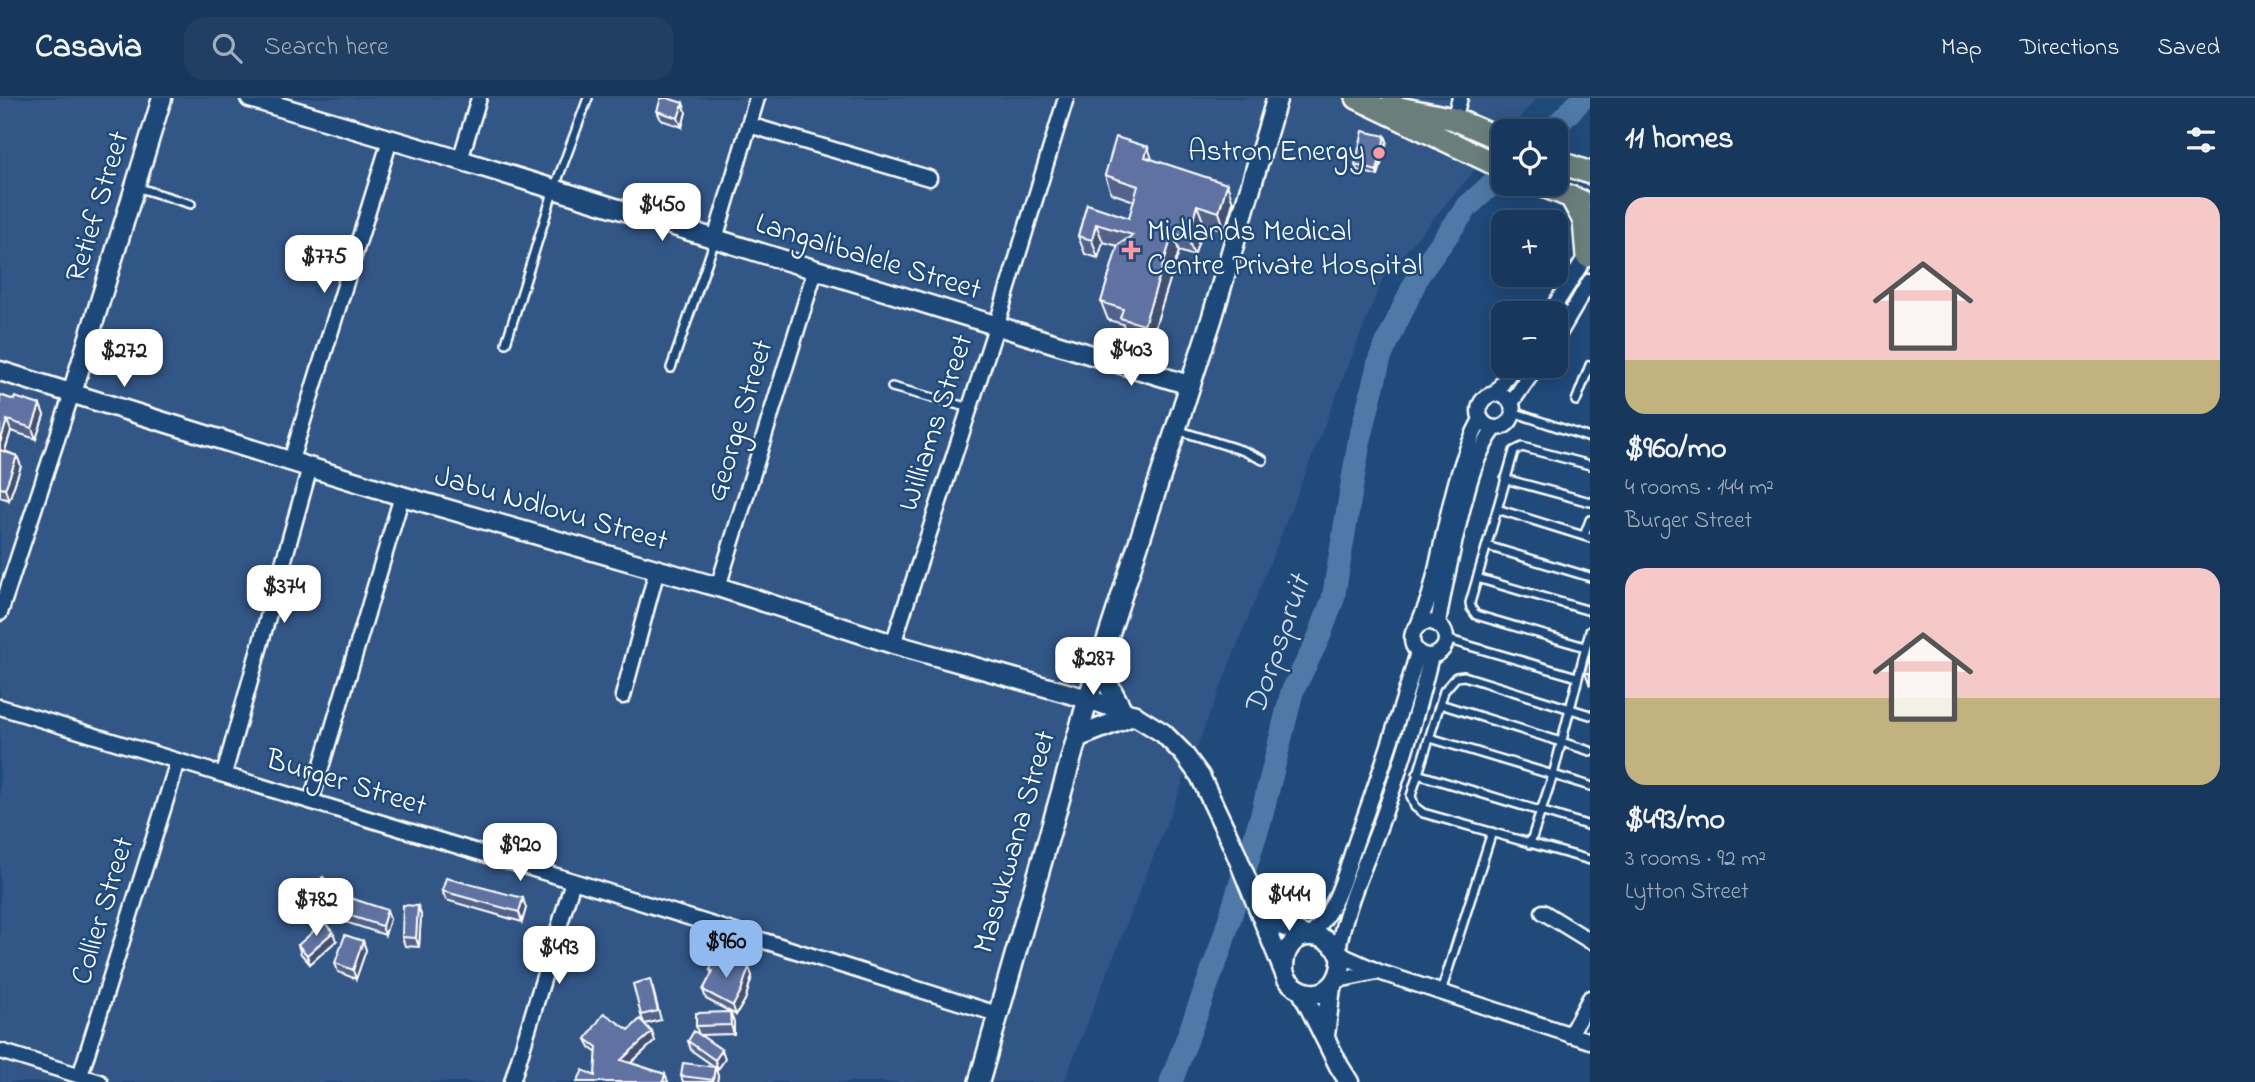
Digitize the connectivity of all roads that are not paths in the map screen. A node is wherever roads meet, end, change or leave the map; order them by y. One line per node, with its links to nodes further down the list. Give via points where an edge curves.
1 (162, 98): 19 (street, Retief Street)
2 (250, 98): 13 (street, Langalibalele Street)
3 (479, 98): 14 (street)
4 (588, 98): 20 (lane)
5 (757, 98): 11 (street)
6 (1066, 98): 29 (street, Williams Street)
7 (1277, 98): 36 (main road, Masukwana Street)
8 (1460, 98): 10 (street)
9 (1362, 100): 10 (main road); 15 (main road)
10 (1454, 119): 12 (main road)
11 (750, 125): 18 (street); 23 (street)
12 (1491, 135)
13 (390, 140): 14 (street, Langalibalele Street); 47 (street)
14 (460, 160): 20 (street, Langalibalele Street)
15 (1491, 164)
16 (1568, 165): 17 (main road)
17 (1590, 173)
18 (929, 178)
19 (135, 187): 22 (lane); 38 (street, Retief Street)
20 (554, 189): 23 (street, Langalibalele Street); 30 (lane)
21 (1580, 200): 24 (main road)
22 (191, 204)
23 (715, 239): 25 (street, Langalibalele Street); 32 (lane)
24 (1588, 253): 27 (street)
25 (814, 271): 29 (street, Langalibalele Street); 61 (street, George Street)
26 (1590, 281): 28 (street)
27 (1558, 301)
28 (1568, 319)
29 (996, 327): 36 (street, Langalibalele Street); 41 (street, Williams Street)
30 (506, 343)
31 (1590, 365): 40 (lane)
32 (671, 368)
33 (0, 371): 38 (street, Jabu Ndlovu Street)
34 (1505, 378): 39 (street)
35 (1530, 378): 42 (street)
36 (1189, 386): 45 (main road, Masukwana Street)
37 (892, 387): 41 (lane)
38 (72, 393): 47 (street, Jabu Ndlovu Street); 63 (street, Retief Street)
39 (1494, 394): 42 (street, via 1504,396); 43 (street, via 1481,403)
40 (1576, 401)
41 (970, 408): 68 (street, Williams Street)
42 (1512, 408): 44 (street, via 1507,424); 46 (lane)
43 (1481, 419): 44 (street); 65 (street, via 1465,454 1431,593)
44 (1495, 428): 64 (street, via 1468,485)
45 (1176, 430): 48 (lane); 71 (main road, Masukwana Street)
46 (1590, 438)
47 (290, 460): 50 (street, Jabu Ndlovu Street)
48 (1263, 460)
49 (1590, 465): 51 (lane, via 1519,447)
50 (310, 467): 52 (street, Jabu Ndlovu Street); 85 (street)
51 (1505, 479): 53 (lane); 54 (lane)
52 (402, 496): 58 (street, Jabu Ndlovu Street); 89 (street)
53 (1590, 502)
54 (1497, 509): 56 (lane); 57 (lane)
55 (1590, 520): 56 (lane)
56 (1587, 537)
57 (1487, 546): 59 (lane); 60 (lane)
58 (657, 569): 61 (street, Jabu Ndlovu Street); 73 (street)
59 (1590, 577)
60 (1477, 578): 62 (lane); 69 (lane, via 1470,603 1476,615)
61 (718, 587): 68 (street, Jabu Ndlovu Street)
62 (1590, 611)
63 (0, 613)
64 (1438, 624): 65 (street); 67 (street)
65 (1418, 626): 70 (street, via 1412,636 1414,647)
66 (1590, 631): 69 (lane)
67 (1446, 639): 70 (street, via 1444,648); 72 (lane)
68 (893, 644): 74 (street, Jabu Ndlovu Street)
69 (1586, 647): 72 (lane)
70 (1424, 654): 98 (street, via 1332,909); 100 (street, via 1416,715 1348,905)
71 (1100, 667): 74 (main road, Masukwana Street); 78 (main road)
72 (1577, 677): 77 (lane)
73 (623, 696)
74 (1088, 699): 78 (street, Jabu Ndlovu Street); 80 (main road, Masukwana Street)
75 (1440, 704): 77 (lane, via 1450,682 1464,676); 81 (lane); 82 (lane)
76 (0, 707): 84 (street, Burger Street)
77 (1569, 708): 79 (lane); 82 (lane)
78 (1128, 713): 80 (main road); 96 (street, Jabu Ndlovu Street, via 1163,733 1184,753 1213,800)
79 (1590, 715)
80 (1078, 737): 107 (main road, Masukwana Street)
81 (1430, 738): 86 (lane); 87 (lane)
82 (1561, 743): 83 (lane); 87 (lane)
83 (1590, 751)
84 (178, 761): 85 (street, Burger Street); 112 (street, Collier Street)
85 (224, 774): 89 (street, Burger Street)
86 (1417, 774): 90 (lane); 92 (lane, via 1411,796 1415,807)
87 (1553, 775): 88 (lane); 90 (lane)
88 (1590, 786)
89 (311, 801): 95 (street, Burger Street)
90 (1541, 812): 91 (lane); 93 (lane)
91 (1590, 826)
92 (1492, 832): 93 (lane); 105 (lane)
93 (1530, 844): 94 (lane)
94 (1590, 860)
95 (573, 881): 107 (street, Burger Street); 114 (street)
96 (1258, 907): 98 (street, via 1276,923); 101 (street, Jabu Ndlovu Street)
97 (1543, 912): 99 (street)
98 (1308, 936): 100 (street, via 1327,939); 101 (street, via 1286,952)
99 (1590, 941)
100 (1340, 953): 102 (street); 103 (street, via 1342,965)
101 (1284, 969): 104 (street, via 1287,979)
102 (1379, 972): 103 (street); 105 (street)
103 (1334, 983): 104 (street, via 1312,993); 109 (street)
104 (1302, 992): 109 (street)
105 (1441, 993): 108 (street)
106 (1590, 998): 108 (street)
107 (997, 1014): 115 (main road, Masukwana Street)
108 (1570, 1035): 110 (street)
109 (1325, 1036): 116 (street)
110 (1590, 1041)
111 (0, 1051): 112 (street)
112 (80, 1076): 113 (street)
113 (100, 1082)
114 (512, 1082)
115 (979, 1082)
116 (1349, 1082)

